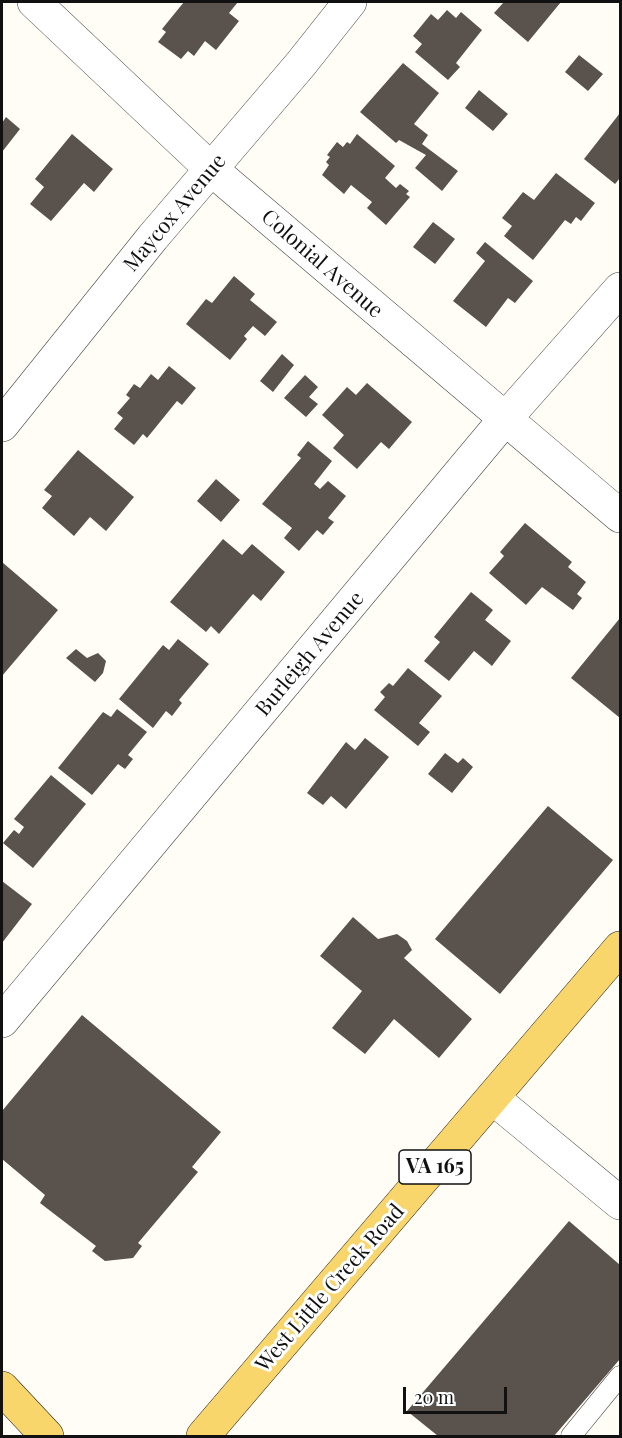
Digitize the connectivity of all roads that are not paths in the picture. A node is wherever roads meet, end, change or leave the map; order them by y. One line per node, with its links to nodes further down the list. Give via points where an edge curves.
1 (34, 2): 3 (street, Colonial Avenue)
2 (350, 2): 3 (street, Maycox Avenue)
3 (211, 169): 5 (street, Colonial Avenue); 6 (street, Maycox Avenue)
4 (621, 289): 5 (street, Burleigh Avenue)
5 (506, 418): 7 (street, Colonial Avenue); 9 (street, Burleigh Avenue)
6 (2, 425)
7 (621, 516)
8 (621, 948): 10 (main road, West Little Creek Road / VA 165)
9 (2, 1021)
10 (494, 1099): 11 (street); 15 (main road, West Little Creek Road / VA 165)
11 (621, 1203)
12 (621, 1376): 16 (lane)
13 (2, 1388): 14 (main road)
14 (47, 1437)
15 (203, 1437)
16 (571, 1437)

